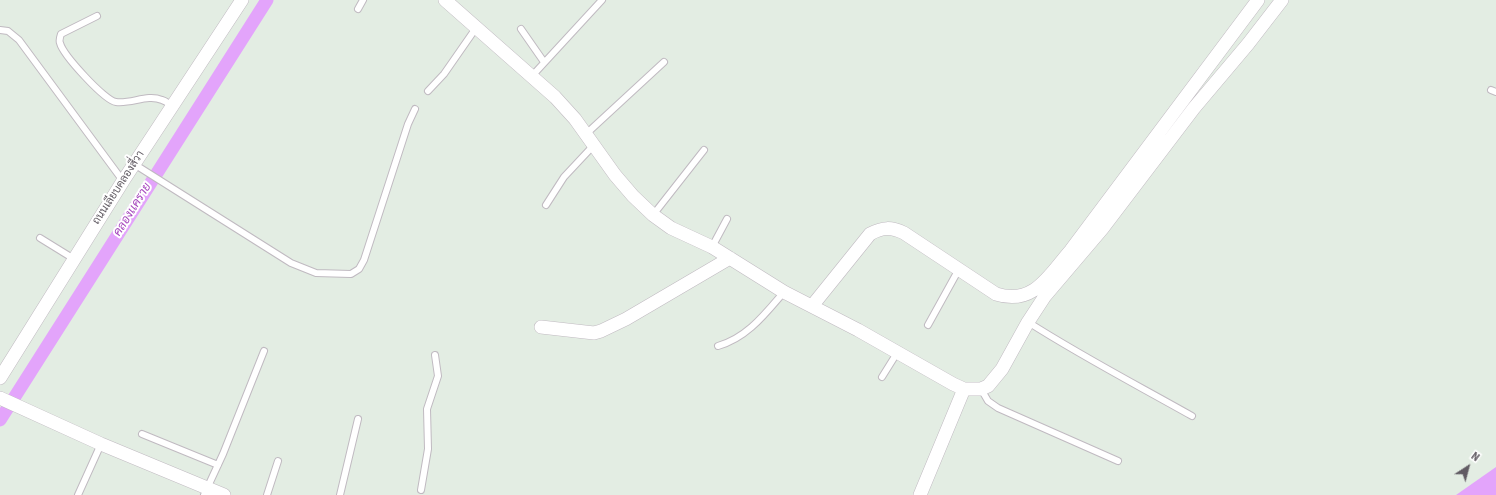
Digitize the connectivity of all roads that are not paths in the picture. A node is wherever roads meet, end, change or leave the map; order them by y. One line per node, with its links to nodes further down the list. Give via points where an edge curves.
1 (242, 0): 7 (street, ถนนเลียบคลองสี่วา)
2 (363, 0): 8 (lane)
3 (445, 0): 10 (street)
4 (602, 0): 13 (lane)
5 (1258, 0): 31 (street, via 1070,250 1033,292 1019,297 996,294)
6 (1282, 0): 34 (street, via 1194,108 1102,229 1045,296)
7 (232, 6): 17 (street, ถนนเลียบคลองสี่วา)
8 (358, 9)
9 (97, 16): 17 (lane, via 61,34 59,42 66,55 100,92 115,102 129,103 154,98)
10 (476, 28): 15 (street); 16 (lane, via 454,61)
11 (521, 29): 13 (lane)
12 (0, 30): 23 (lane, via 8,31 19,40)
13 (544, 62): 15 (lane)
14 (664, 62): 19 (lane)
15 (532, 76): 19 (street, via 575,119)
16 (428, 91)
17 (173, 106): 22 (street, ถนนเลียบคลองสี่วา)
18 (415, 109): 22 (lane, via 364,260 359,269 351,274 316,273 291,263)
19 (586, 134): 20 (street)
20 (593, 146): 24 (lane, via 567,173); 25 (street, via 633,196)
21 (704, 150): 25 (lane)
22 (139, 167): 23 (street, ถนนเลียบคลองสี่วา)
23 (123, 181): 30 (street, ถนนเลียบคลองสี่วา)
24 (546, 205)
25 (653, 215): 28 (street, via 672,228)
26 (727, 219): 28 (lane)
27 (40, 238): 30 (lane)
28 (712, 247): 29 (street)
29 (730, 258): 32 (street); 36 (street, via 601,331 594,333)
30 (74, 259): 42 (street, ถนนเลียบคลองสี่วา)
31 (959, 269): 33 (street, via 904,233 894,229 880,229 870,234); 35 (lane)
32 (784, 292): 33 (street); 37 (lane, via 747,331 731,343)
33 (812, 306): 39 (street)
34 (1028, 322): 44 (street, via 1002,369 988,386); 46 (lane, via 1082,356)
35 (928, 325)
36 (540, 327)
37 (718, 346)
38 (264, 351): 52 (lane)
39 (897, 353): 41 (lane); 43 (street)
40 (435, 355): 53 (lane, via 438,376 427,409 428,449)
41 (882, 377)
42 (0, 378)
43 (964, 389): 44 (street); 59 (street)
44 (981, 389): 51 (lane, via 988,401 998,408)
45 (0, 398): 49 (street)
46 (1192, 416)
47 (358, 419): 58 (lane)
48 (142, 434): 52 (lane)
49 (101, 444): 54 (street, via 152,464); 55 (lane)
50 (278, 461): 57 (lane)
51 (1118, 461)
52 (218, 465): 54 (lane)
53 (421, 490)
54 (205, 492): 56 (street)
55 (78, 495)
56 (224, 495)
57 (267, 495)
58 (340, 495)
59 (920, 495)

